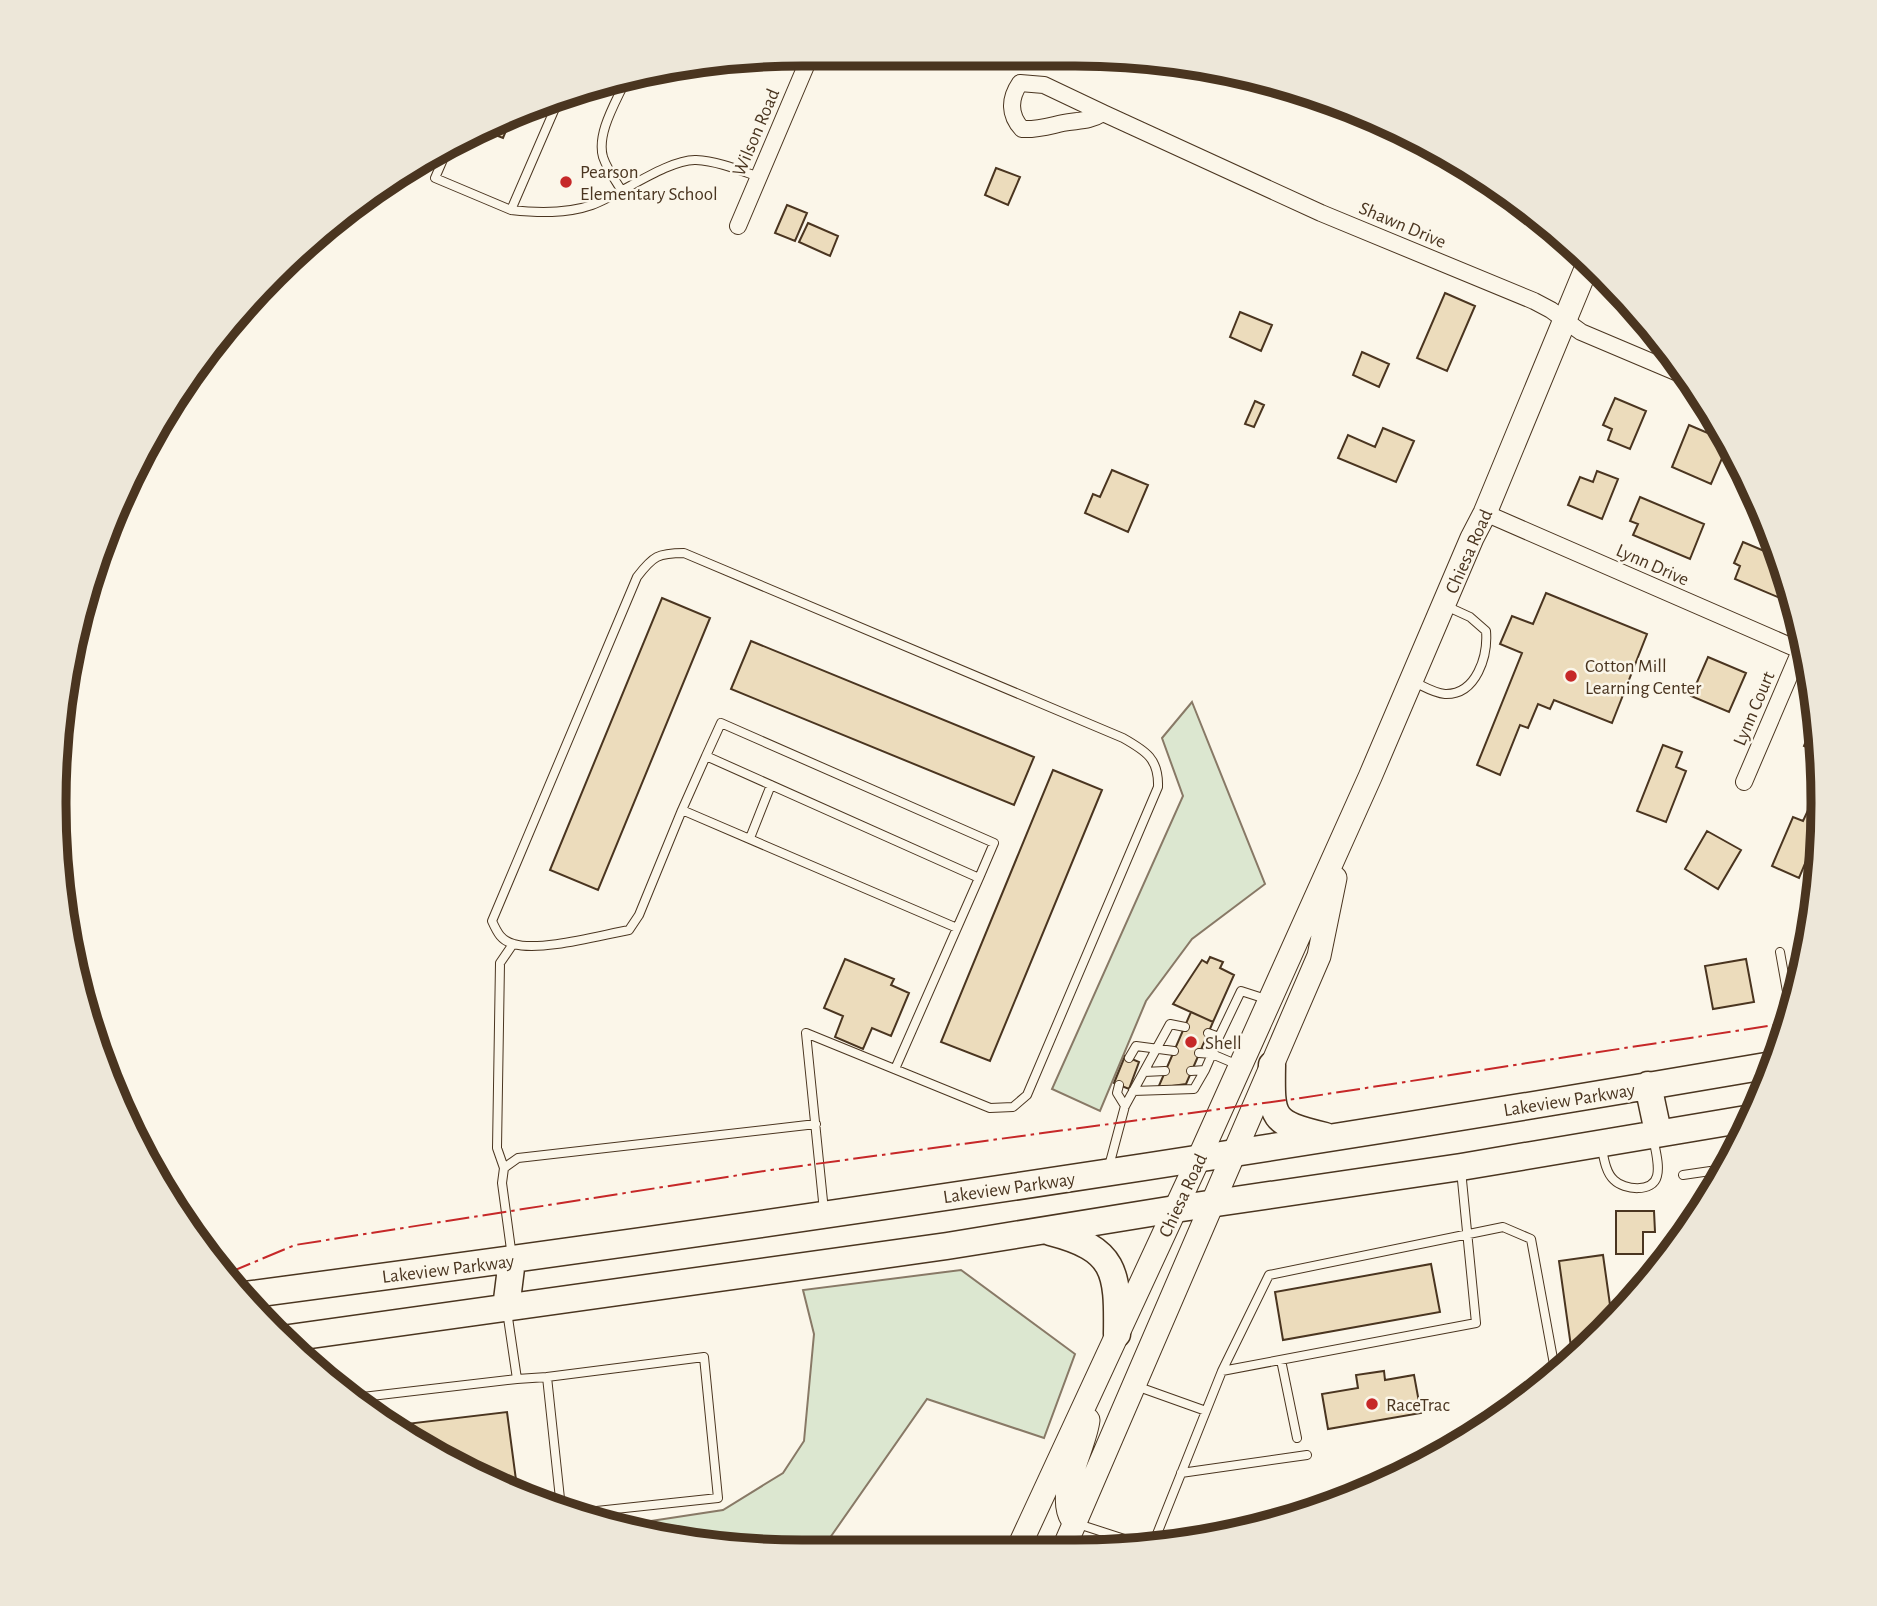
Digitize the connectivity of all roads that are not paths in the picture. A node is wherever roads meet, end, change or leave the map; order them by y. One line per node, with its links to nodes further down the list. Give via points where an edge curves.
1 (806, 66): 6 (street, Wilson Road)
2 (622, 90): 7 (lane, via 604,132 602,153)
3 (554, 111): 8 (lane)
4 (1103, 113): 4 (street, Shawn Drive, via 1031,83 1020,83 1011,103 1022,129 1086,122); 11 (street, Shawn Drive, via 1308,207 1534,301)
5 (442, 161): 8 (lane, via 435,178)
6 (759, 177): 7 (lane, via 694,160 658,171); 9 (street, Wilson Road)
7 (622, 191): 8 (lane, via 566,212)
8 (511, 210)
9 (737, 226)
10 (1585, 272): 11 (main road, Chiesa Road)
11 (1565, 321): 12 (street, Shawn Drive); 13 (main road, Chiesa Road)
12 (1668, 369)
13 (1485, 513): 14 (main road, Chiesa Road); 15 (street, Lynn Drive)
14 (1443, 605): 17 (main road, Chiesa Road); 17 (lane, via 1470,617 1486,631 1480,670 1471,683 1446,694)
15 (1793, 647)
16 (1797, 663): 19 (street, Lynn Court)
17 (1411, 681): 22 (main road, Chiesa Road)
18 (706, 757): 20 (lane); 21 (lane); 24 (lane, via 721,723 994,843)
19 (1744, 782)
20 (771, 785): 23 (lane); 24 (lane)
21 (682, 810): 23 (lane); 26 (lane, via 629,930 535,947)
22 (1343, 837): 29 (main road, Chiesa Road); 38 (main road, Chiesa Road, via 1319,956)
23 (750, 838): 25 (lane)
24 (979, 878): 25 (lane)
25 (957, 928): 41 (lane)
26 (513, 944): 41 (lane, via 499,936 492,921 637,577 663,553 684,553 1123,738 1146,751 1158,771 1158,787 1027,1095 1013,1107 990,1108); 58 (lane, via 500,963 497,1148)
27 (1780, 952): 28 (lane)
28 (1786, 988)
29 (1270, 1000): 32 (lane, via 1241,991); 39 (main road, Chiesa Road)
30 (1185, 1027): 33 (lane, via 1170,1024)
31 (1208, 1033): 32 (lane)
32 (1219, 1037): 36 (lane)
33 (1156, 1049): 34 (lane); 37 (lane, via 1136,1046); 45 (lane)
34 (1174, 1051)
35 (1199, 1053): 36 (lane)
36 (1212, 1054): 39 (lane); 42 (lane)
37 (1129, 1058)
38 (1272, 1065): 53 (main road, via 1273,1110 1278,1118 1292,1128); 55 (main road, Chiesa Road)
39 (1240, 1066): 56 (main road, Chiesa Road)
40 (1761, 1067): 46 (main road, Lakeview Parkway)
41 (895, 1069): 51 (lane, via 806,1033)
42 (1205, 1070): 44 (lane); 48 (lane, via 1194,1089)
43 (1165, 1071): 45 (lane)
44 (1191, 1071)
45 (1144, 1072): 48 (lane)
46 (1648, 1085): 52 (main road); 53 (main road, Lakeview Parkway)
47 (1119, 1086): 49 (lane, via 1117,1093)
48 (1133, 1091): 49 (lane)
49 (1125, 1105): 60 (lane)
50 (1739, 1120): 52 (main road)
51 (816, 1124): 58 (lane, via 517,1158); 64 (lane)
52 (1656, 1133): 54 (main road); 54 (lane, via 1658,1173 1655,1181 1642,1188 1613,1180)
53 (1333, 1138): 55 (main road, Lakeview Parkway)
54 (1600, 1143): 57 (main road)
55 (1235, 1154): 56 (main road, Lakeview Parkway); 62 (main road, Chiesa Road)
56 (1199, 1158): 60 (main road, Lakeview Parkway); 63 (main road, Chiesa Road)
57 (1461, 1167): 62 (main road); 66 (lane)
58 (504, 1168): 67 (lane)
59 (1712, 1172): 61 (lane)
60 (1107, 1173): 64 (main road, Lakeview Parkway)
61 (1683, 1175)
62 (1212, 1205): 63 (main road); 78 (main road, Chiesa Road)
63 (1175, 1209): 65 (main road); 70 (main road, Chiesa Road)
64 (824, 1214): 67 (main road, Lakeview Parkway)
65 (1045, 1230): 69 (main road); 70 (main road, via 1077,1238 1101,1253 1118,1292)
66 (1468, 1234): 72 (lane, via 1476,1323); 73 (lane, via 1503,1227 1531,1239); 74 (lane, via 1269,1275)
67 (512, 1260): 68 (main road, Lakeview Parkway); 69 (main road)
68 (253, 1294)
69 (506, 1308): 71 (main road); 76 (lane)
70 (1117, 1334): 77 (main road, Chiesa Road)
71 (296, 1337)
72 (1281, 1360): 74 (lane); 81 (lane)
73 (1554, 1362)
74 (1222, 1371): 80 (lane)
75 (547, 1377): 76 (lane); 84 (lane); 85 (lane, via 704,1357 718,1497)
76 (517, 1379): 79 (lane)
77 (1093, 1385): 86 (main road, via 1087,1434 1067,1497 1067,1509); 89 (main road, Chiesa Road)
78 (1134, 1386): 80 (lane); 86 (main road, Chiesa Road)
79 (368, 1396)
80 (1206, 1411): 83 (lane)
81 (1297, 1438)
82 (1307, 1455): 83 (lane)
83 (1181, 1473): 87 (lane)
84 (560, 1498)
85 (600, 1510)
86 (1075, 1523): 88 (lane); 90 (main road, Chiesa Road)
87 (1157, 1534)
88 (1121, 1538)
89 (1022, 1540)
90 (1067, 1540)

